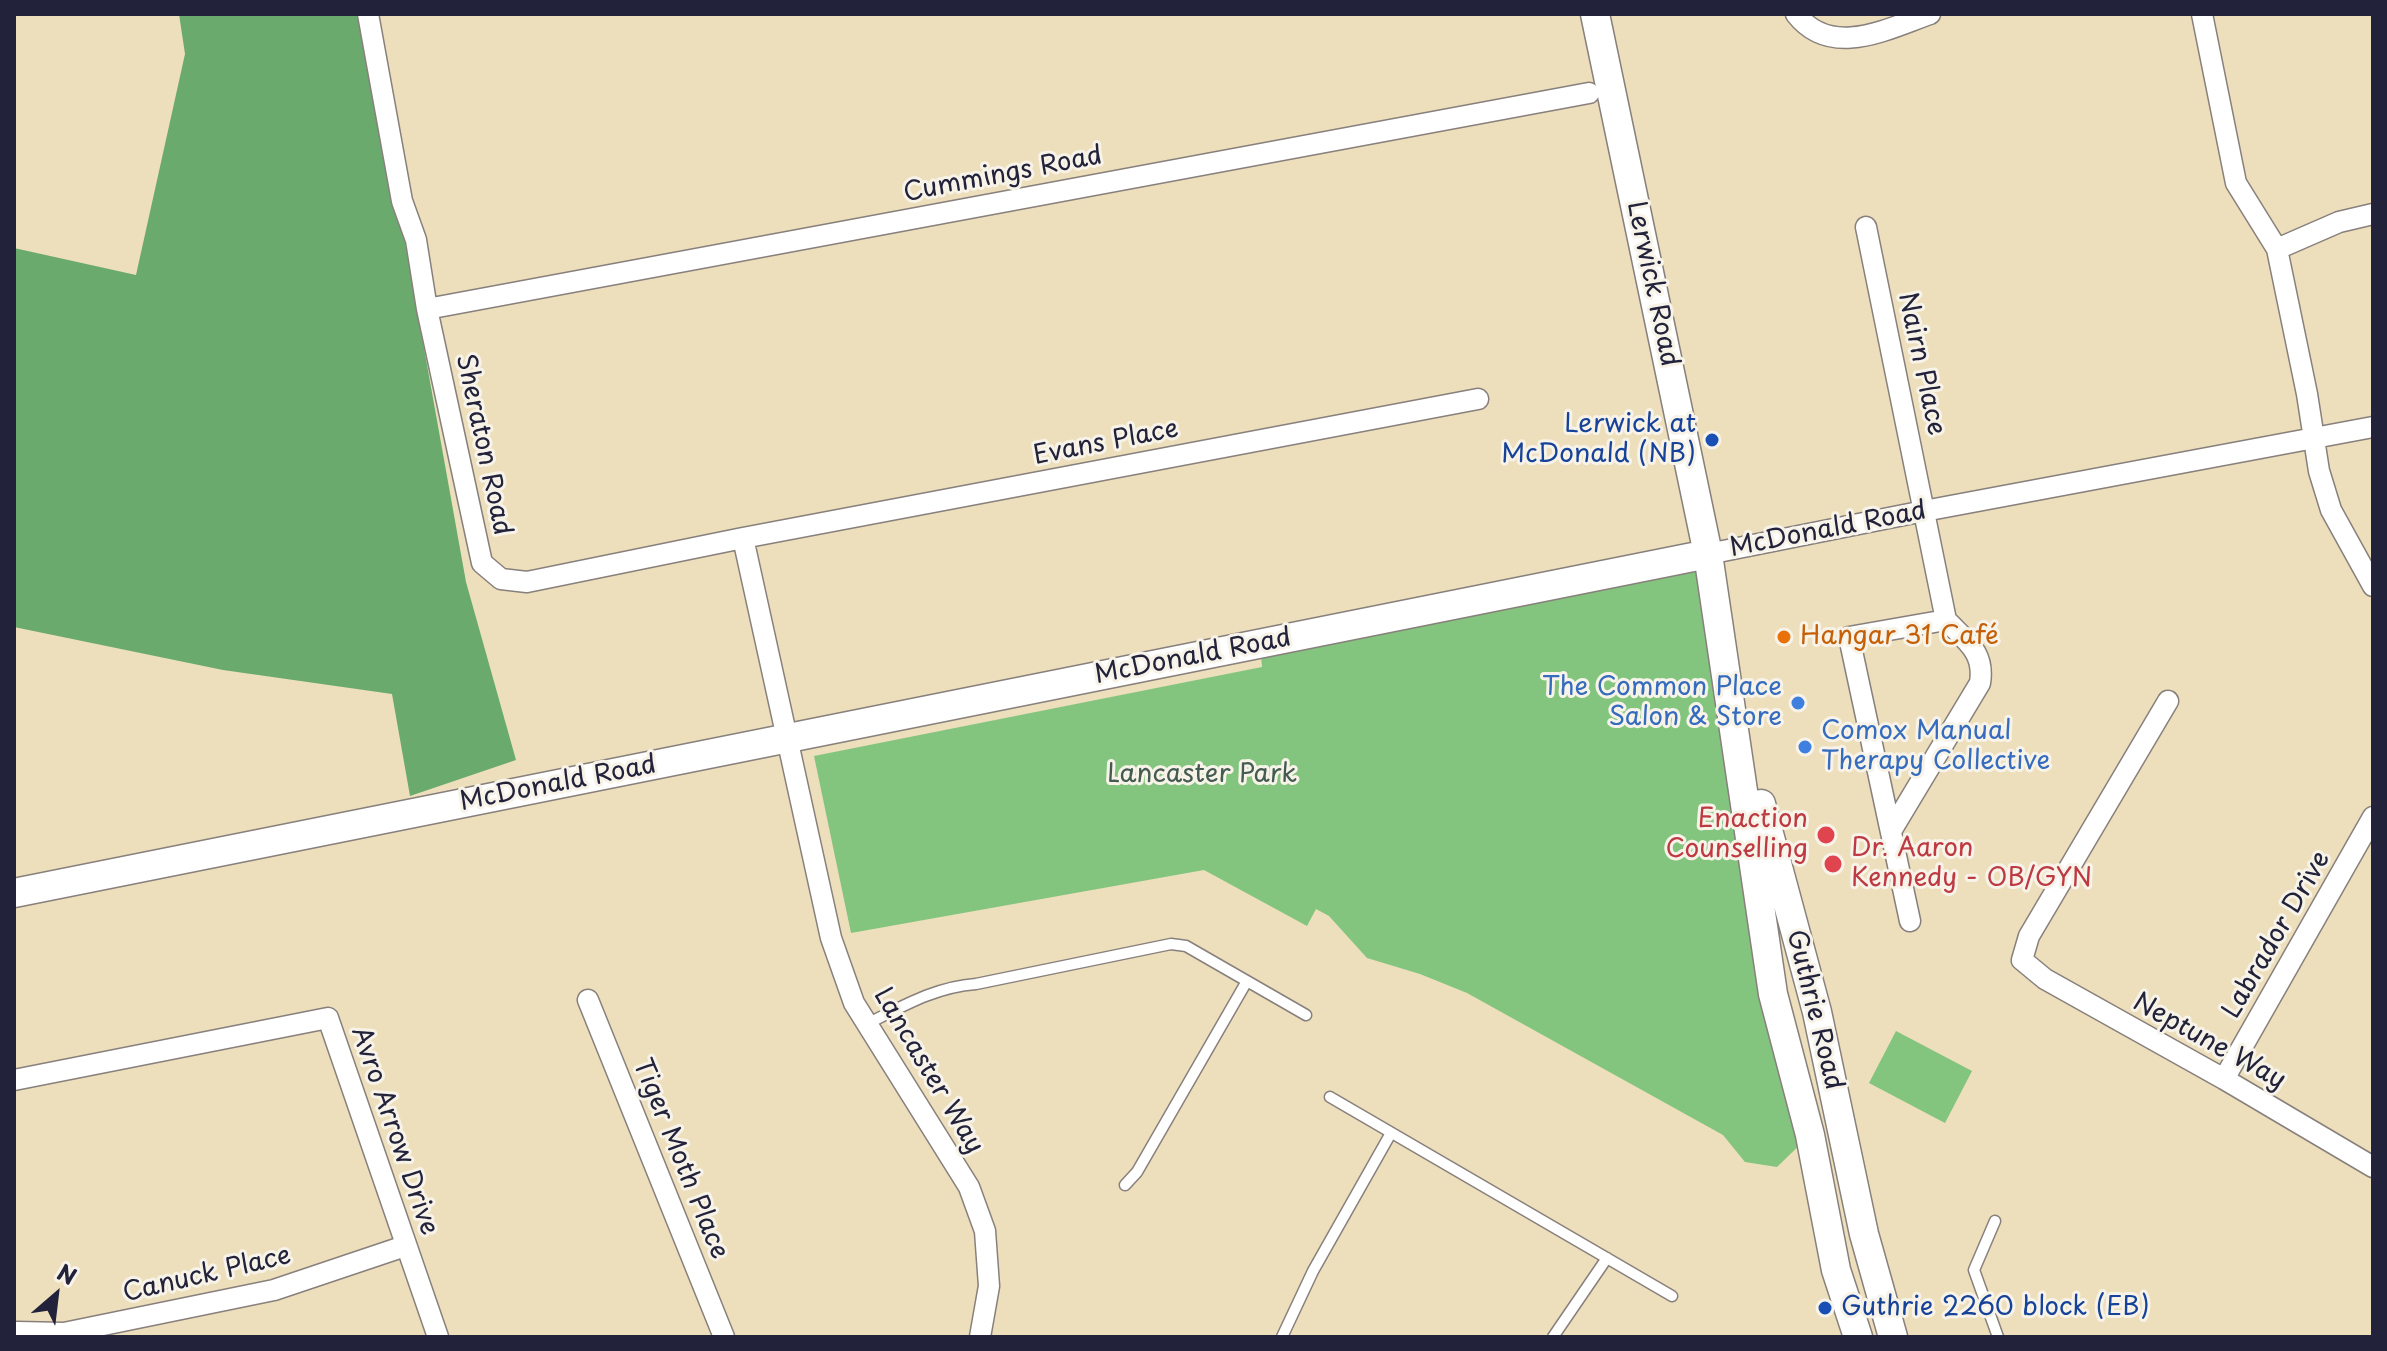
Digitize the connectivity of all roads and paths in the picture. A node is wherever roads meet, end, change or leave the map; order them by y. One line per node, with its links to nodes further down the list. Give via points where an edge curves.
1 (368, 14): 10 (street, Sheraton Road)
2 (1595, 14): 16 (main road, Lerwick Road)
3 (1796, 14): 4 (street, via 1830,37 1856,39)
4 (1930, 14)
5 (2202, 14): 9 (street, via 2236,183)
6 (1589, 93): 10 (street, Cummings Road)
7 (2373, 214): 9 (street, via 2339,222)
8 (1866, 227): 14 (street, Nairn Place)
9 (2277, 249): 13 (street)
10 (427, 309): 15 (street, Sheraton Road, via 482,563 501,579 527,582)
11 (1478, 399): 15 (street, Evans Place)
12 (2373, 427): 13 (street, McDonald Road)
13 (2314, 437): 14 (street, McDonald Road); 17 (street, via 2331,510)
14 (1924, 511): 16 (street, McDonald Road); 18 (street, Nairn Place)
15 (743, 538): 21 (street)
16 (1708, 554): 19 (main road, Guthrie Road); 21 (main road, McDonald Road)
17 (2373, 586)
18 (1946, 620): 23 (street, via 1977,653 1983,666 1980,683); 23 (street, via 1849,637)
19 (1728, 684): 46 (main road, Guthrie Road, via 1773,994 1810,1135 1836,1270); 47 (main road, Guthrie Road, via 1817,1012 1864,1234)
20 (2168, 701): 30 (street, Neptune Way, via 2029,936 2022,960 2045,979)
21 (788, 738): 24 (main road, McDonald Road); 29 (street, Lancaster Way, via 831,938)
22 (2373, 817): 30 (street, Labrador Drive)
23 (1891, 831): 25 (street)
24 (14, 893)
25 (1910, 921)
26 (1247, 981): 28 (lane); 29 (lane, via 1186,946 1171,944 953,986); 35 (lane)
27 (588, 1000): 42 (street, Tiger Moth Place)
28 (1306, 1015)
29 (867, 1024): 43 (street, Lancaster Way, via 969,1187 985,1231 989,1286)
30 (2224, 1079): 34 (street, Neptune Way)
31 (14, 1080): 37 (street, Avro Arrow Drive, via 328,1018)
32 (1330, 1097): 33 (lane)
33 (1391, 1133): 38 (lane); 44 (lane)
34 (2373, 1167)
35 (1125, 1185)
36 (1995, 1221): 48 (lane, via 1974,1270)
37 (405, 1246): 40 (street, Canuck Place, via 274,1290 64,1333); 41 (street, Avro Arrow Drive)
38 (1607, 1258): 39 (lane); 45 (lane)
39 (1672, 1296)
40 (17, 1332)
41 (438, 1337)
42 (724, 1337)
43 (980, 1337)
44 (1282, 1337)
45 (1553, 1337)
46 (1858, 1337)
47 (1893, 1337)
48 (1998, 1337)

